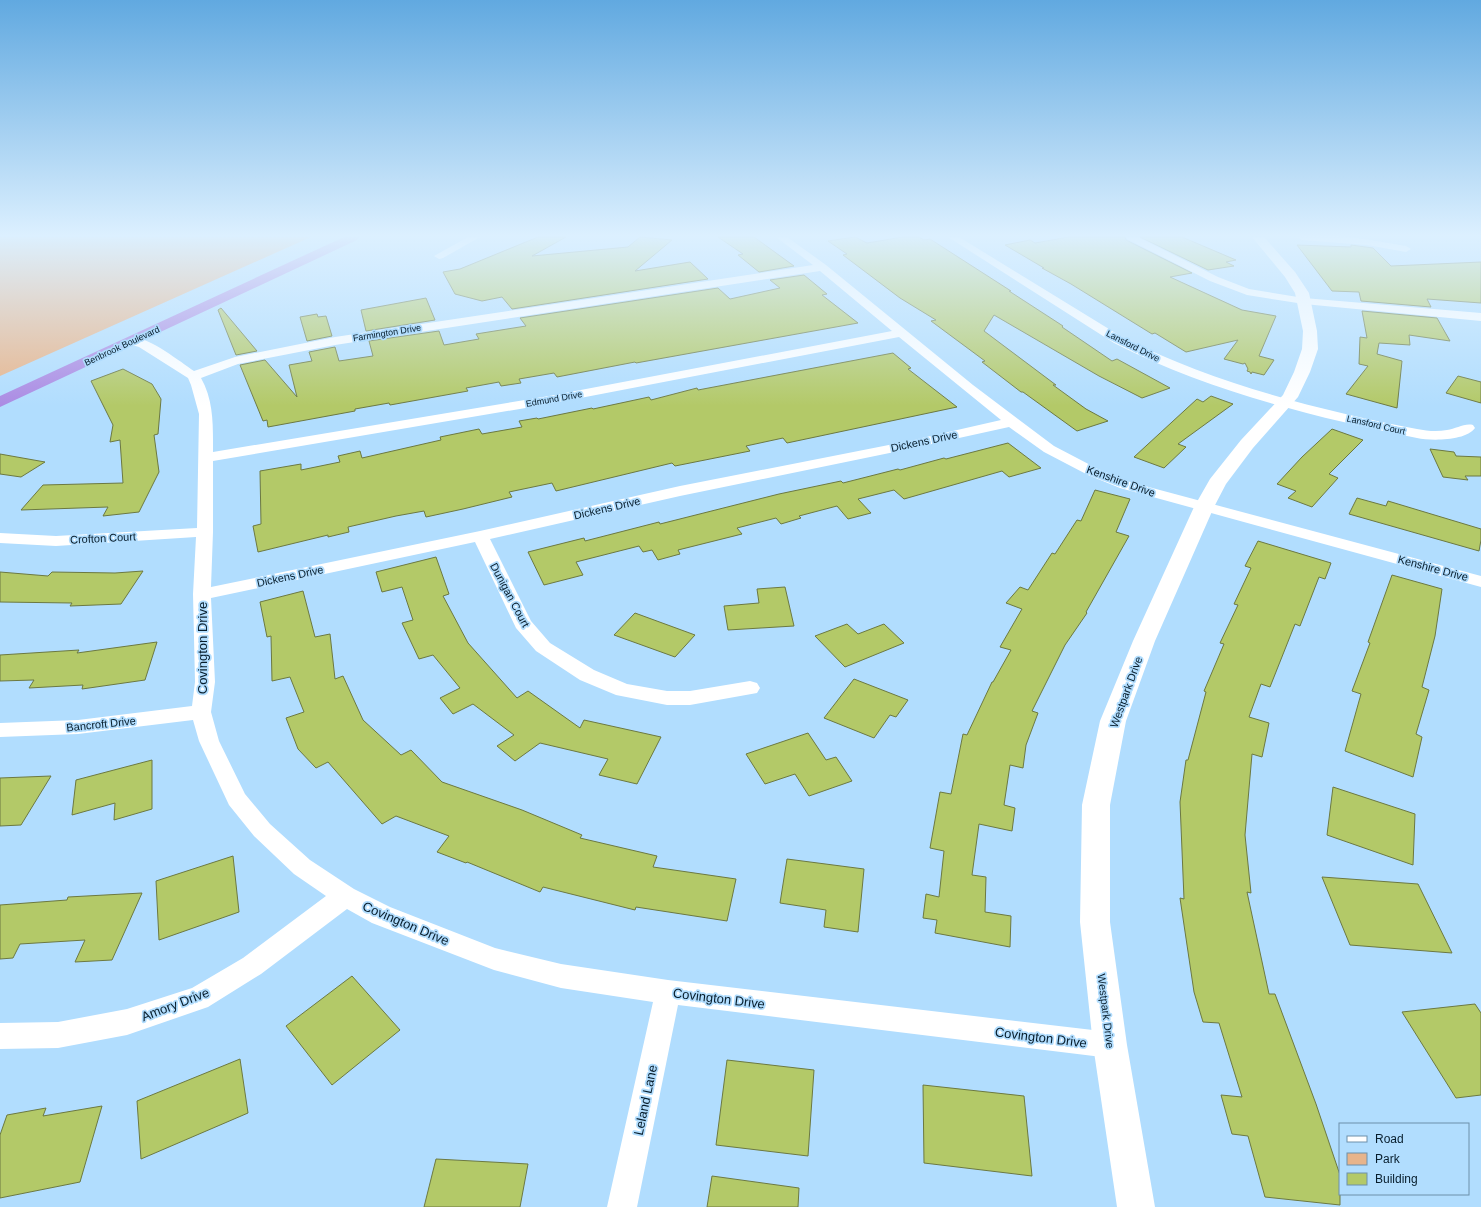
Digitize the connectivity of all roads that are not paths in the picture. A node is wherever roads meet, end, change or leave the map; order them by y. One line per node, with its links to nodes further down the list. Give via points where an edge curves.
1 (234, 293): 10 (highway, Benbrook Boulevard)
2 (649, 293): 11 (street, Farmington Drive, via 335,341 235,361)
3 (854, 293): 9 (street, Kenshire Drive)
4 (1042, 293): 13 (street, Lansford Drive, via 1141,353 1220,384)
5 (1255, 293): 7 (street)
6 (1302, 293): 7 (street, Westpark Drive)
7 (1304, 301): 8 (street); 13 (street, Westpark Drive, via 1310,331 1310,349 1302,372)
8 (1481, 317)
9 (901, 333): 14 (street, Kenshire Drive); 16 (street, Edmund Drive, via 549,400)
10 (133, 341): 11 (street, via 143,344); 12 (highway, Benbrook Boulevard)
11 (193, 376): 16 (street, Covington Drive, via 206,414)
12 (0, 402)
13 (1285, 402): 15 (street, Lansford Court, via 1433,436 1454,434); 17 (street, Westpark Drive, via 1247,444 1217,483)
14 (1012, 422): 17 (street, Kenshire Drive, via 1049,449 1092,472 1124,485); 19 (street, Dickens Drive, via 680,491)
15 (1468, 428)
16 (205, 458): 18 (street, Covington Drive)
17 (1204, 508): 21 (street, Kenshire Drive); 29 (street, Westpark Drive, via 1144,641 1113,721 1096,805 1095,922)
18 (205, 532): 20 (street, Crofton Court, via 56,541); 22 (street, Covington Drive)
19 (480, 536): 22 (street, Dickens Drive); 23 (street, Dunigan Court, via 522,624 543,647 587,675 623,690 667,698 690,698)
20 (0, 538)
21 (1481, 582)
22 (202, 594): 24 (street, Covington Drive, via 205,682)
23 (750, 688)
24 (201, 712): 25 (street, Bancroft Drive, via 78,727); 26 (street, Covington Drive, via 209,741 237,799 262,830 302,867)
25 (0, 730)
26 (345, 896): 27 (street, Covington Drive, via 381,915 494,960 560,976); 28 (street, Amory Drive, via 252,966 199,998 127,1022 58,1035)
27 (668, 992): 29 (street, Covington Drive); 30 (street, Leland Lane)
28 (0, 1036)
29 (1110, 1045): 31 (street, Westpark Drive)
30 (622, 1207)
31 (1136, 1207)

